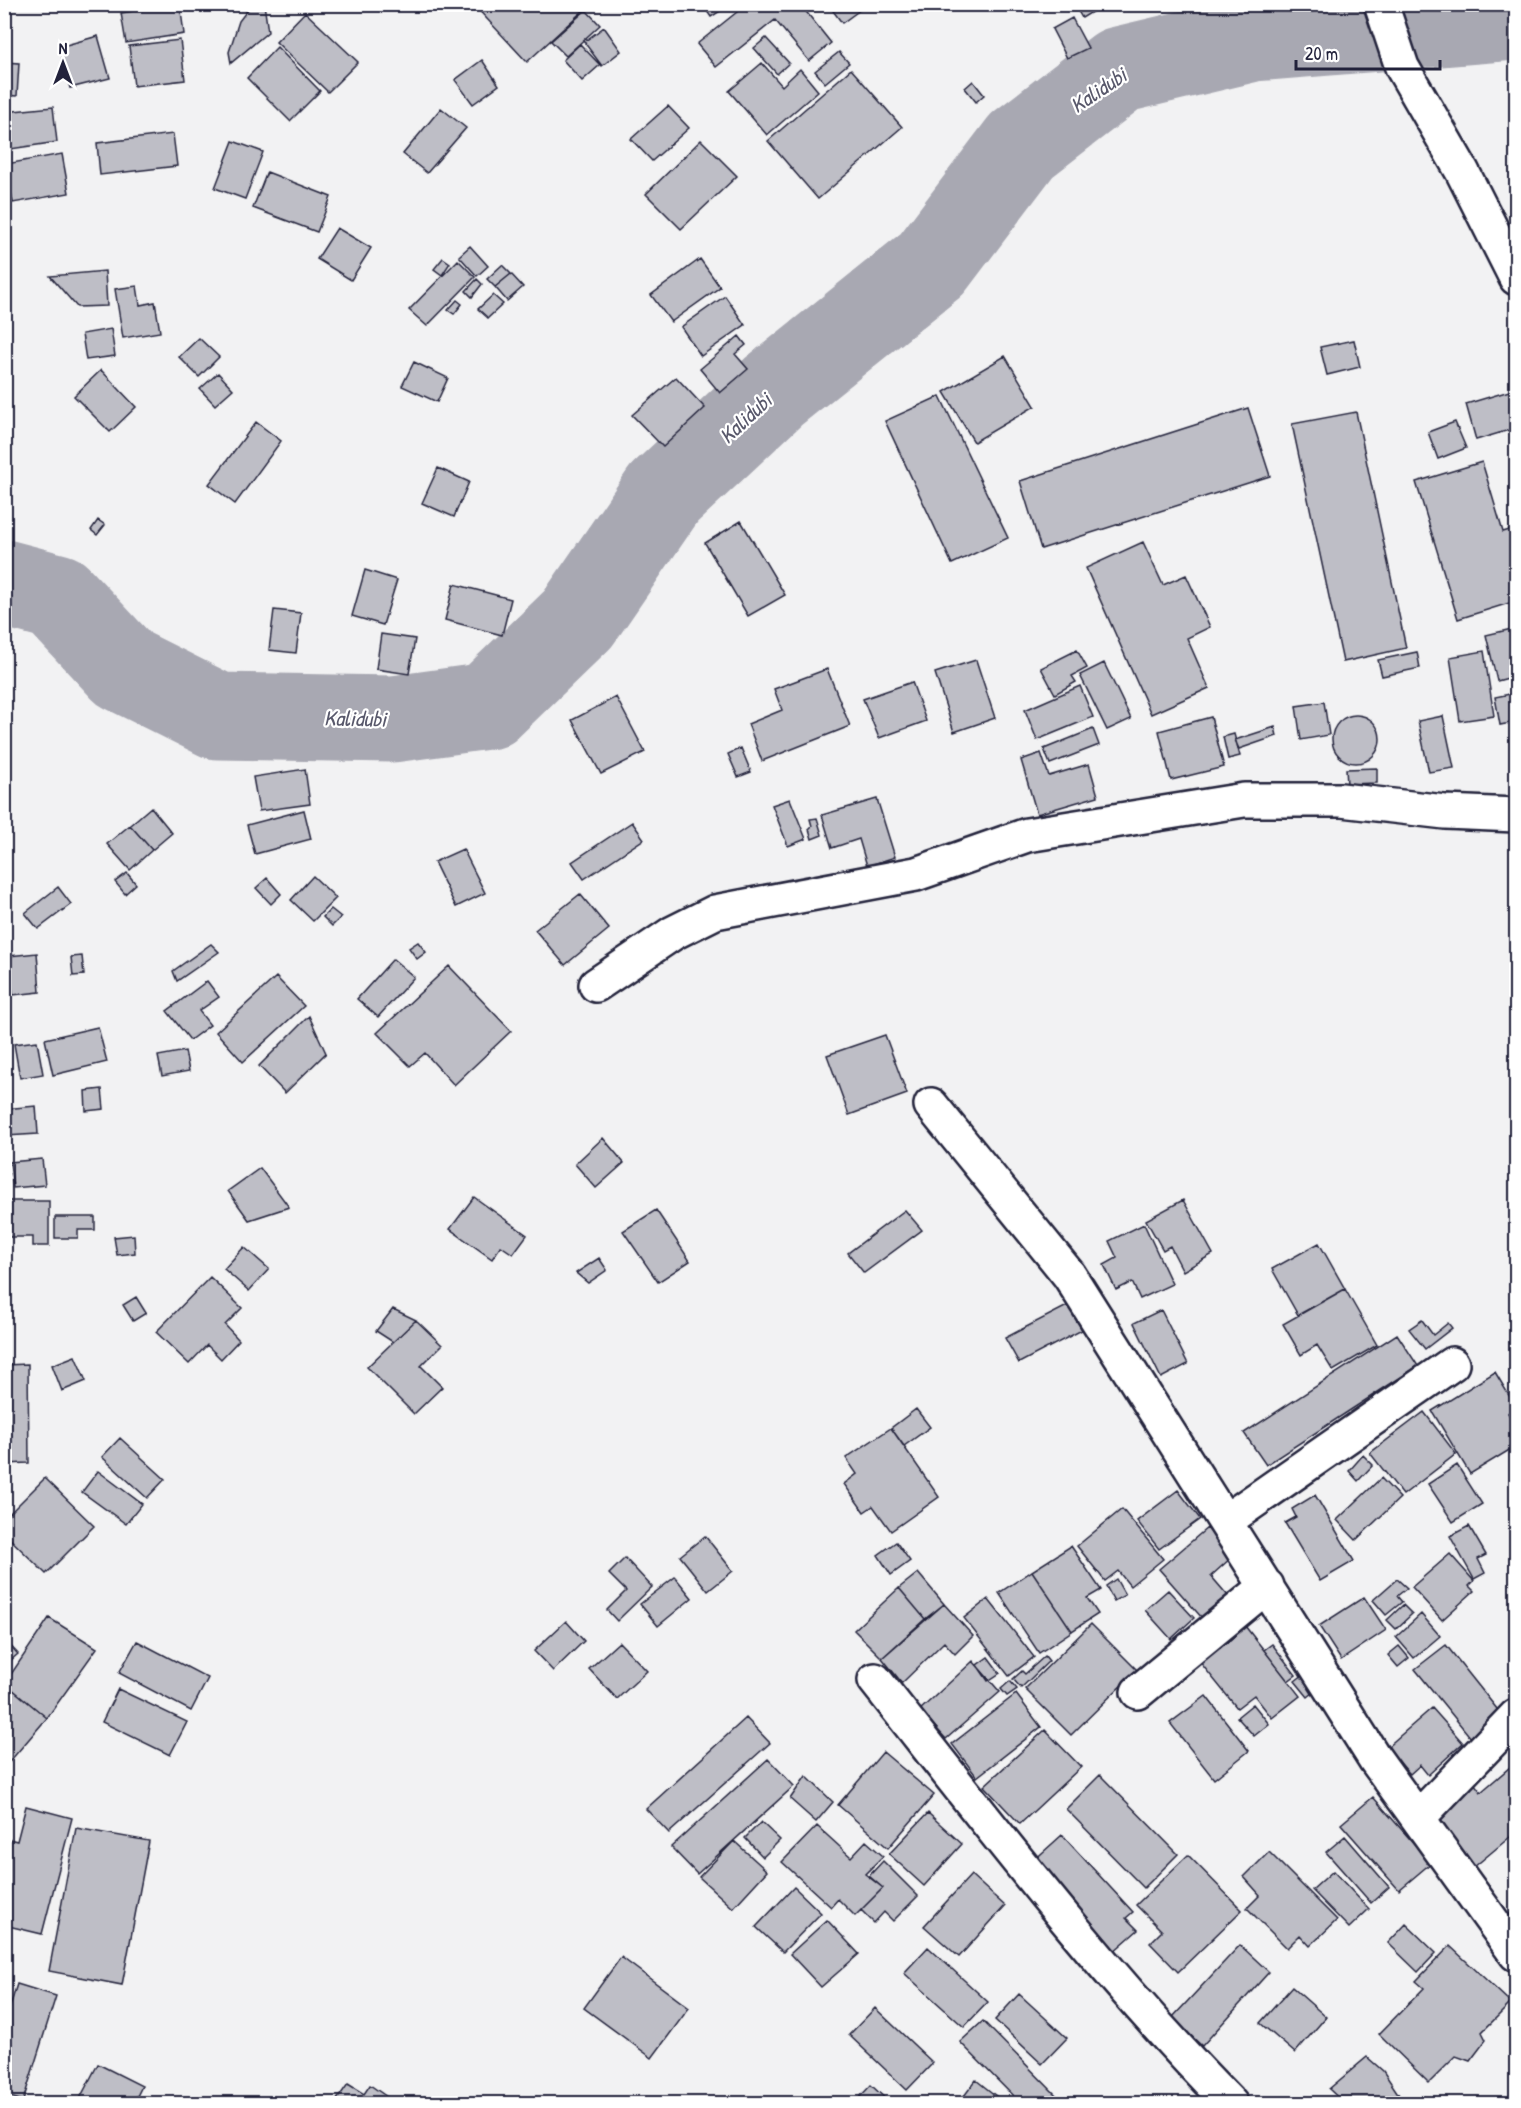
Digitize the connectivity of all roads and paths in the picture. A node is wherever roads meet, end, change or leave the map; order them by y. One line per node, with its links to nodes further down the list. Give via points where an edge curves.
1 (1381, 4): 2 (street, via 1402,68 1462,171)
2 (1516, 278)
3 (1516, 815): 4 (street, via 1445,812 1341,800 1244,800 1027,835 915,874 715,912 673,933)
4 (596, 985)
5 (931, 1105): 7 (street, via 1070,1275)
6 (1452, 1364): 7 (street)
7 (1227, 1520): 8 (street)
8 (1267, 1586): 10 (street); 12 (street, via 1375,1759)
9 (875, 1680): 14 (street, via 1061,1913 1166,2037)
10 (1138, 1692)
11 (1516, 1716): 12 (street)
12 (1418, 1818): 13 (street)
13 (1516, 1954)
14 (1231, 2103)

